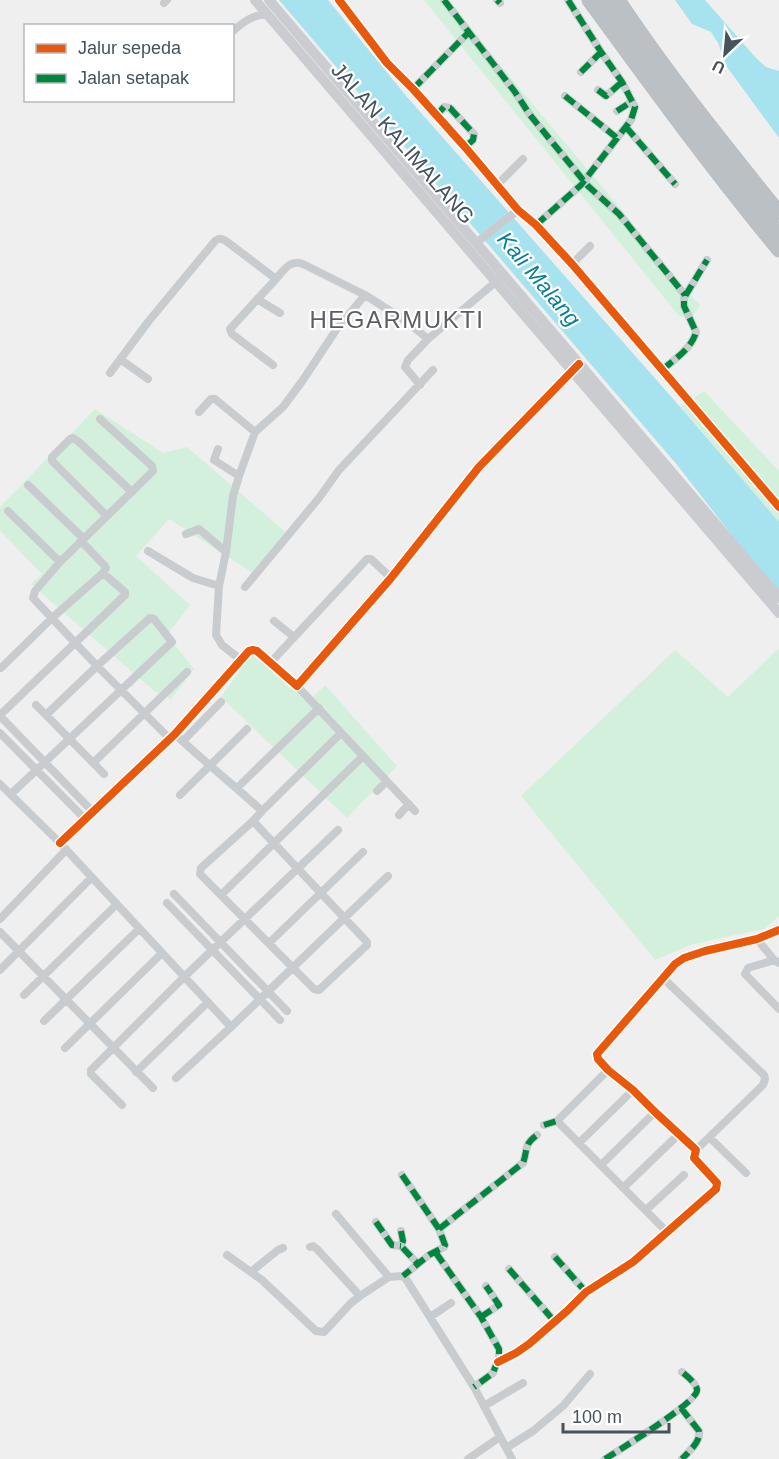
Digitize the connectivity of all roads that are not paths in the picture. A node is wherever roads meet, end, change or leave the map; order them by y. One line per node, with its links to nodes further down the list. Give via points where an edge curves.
1 (255, 0): 9 (main road, JALAN KALIMALANG)
2 (339, 0): 15 (street, via 387,63)
3 (444, 0): 11 (street)
4 (568, 0): 12 (street)
5 (590, 0): 35 (highway)
6 (603, 0): 32 (highway, via 672,99)
7 (610, 0): 31 (highway)
8 (618, 0): 29 (highway, via 706,122)
9 (271, 8): 10 (street); 33 (main road, JALAN KALIMALANG); 38 (main road, JALAN KALIMALANG)
10 (234, 30)
11 (469, 32): 15 (street); 25 (street)
12 (601, 52): 13 (street); 14 (street)
13 (581, 72)
14 (622, 82): 16 (street, via 606,96); 18 (street)
15 (413, 89): 20 (street)
16 (598, 90)
17 (565, 96): 22 (street)
18 (631, 102): 19 (street); 21 (street, via 635,111)
19 (617, 111)
20 (436, 116): 23 (street); 23 (street, via 445,106 450,108 474,134)
21 (626, 127): 22 (street); 26 (street)
22 (617, 138): 25 (street)
23 (465, 147): 27 (street)
24 (523, 159): 27 (street)
25 (584, 180): 30 (street); 41 (street, via 619,214)
26 (675, 184)
27 (497, 185): 28 (street)
28 (515, 212): 30 (street); 33 (street)
29 (779, 213)
30 (536, 225): 37 (street)
31 (779, 225)
32 (779, 234)
33 (480, 240): 38 (main road, JALAN KALIMALANG)
34 (590, 246): 37 (street)
35 (779, 250)
36 (707, 260): 41 (street)
37 (572, 264): 48 (street)
38 (500, 278): 44 (street); 47 (main road, JALAN KALIMALANG)
39 (276, 279): 40 (street, via 291,263 298,262); 42 (street); 45 (street, via 222,239 214,241)
40 (365, 295): 44 (street); 55 (street, via 284,407)
41 (685, 295): 48 (street, via 684,306 695,327 695,337)
42 (257, 298): 43 (street); 46 (street, via 231,327 231,332)
43 (280, 314)
44 (428, 339): 52 (street, via 405,367)
45 (120, 359): 50 (street); 51 (street)
46 (273, 365)
47 (576, 368): 69 (street, via 479,467); 72 (main road, JALAN KALIMALANG); 73 (main road, JALAN KALIMALANG)
48 (663, 369): 60 (street)
49 (433, 370): 52 (street)
50 (110, 374)
51 (148, 379)
52 (420, 385): 71 (street, via 339,470)
53 (199, 412): 55 (street, via 215,399)
54 (100, 418): 59 (street, via 152,466 153,471)
55 (255, 432): 57 (street)
56 (218, 449): 57 (street, via 213,460)
57 (240, 476): 66 (street, via 233,496)
58 (28, 485): 64 (street)
59 (132, 492): 62 (street); 62 (street, via 79,442 70,439 51,461)
60 (779, 507)
61 (8, 511): 67 (street)
62 (107, 516): 64 (street)
63 (186, 534): 66 (street, via 199,529)
64 (82, 540): 67 (street); 68 (street, via 105,566)
65 (148, 551): 70 (street, via 193,578)
66 (226, 552): 70 (street)
67 (60, 562): 74 (street, via 32,596)
68 (104, 573): 74 (street); 77 (street, via 125,595)
69 (391, 578): 76 (street, via 367,559); 83 (street)
70 (219, 586): 78 (street, via 216,635)
71 (245, 587)
72 (779, 598)
73 (779, 613)
74 (51, 618): 77 (street); 81 (street)
75 (274, 621): 76 (street)
76 (294, 637): 79 (street)
77 (75, 642): 80 (street); 90 (street)
78 (241, 660): 79 (street, via 253,650); 94 (street)
79 (271, 662): 83 (street)
80 (97, 666): 84 (street); 84 (street, via 150,618 154,619 172,643); 89 (street)
81 (1, 668)
82 (187, 672): 88 (street)
83 (297, 686): 87 (street)
84 (121, 689): 88 (street); 95 (street)
85 (221, 702): 96 (street)
86 (36, 705): 89 (street)
87 (319, 708): 93 (street); 105 (street)
88 (144, 712): 94 (street); 99 (street)
89 (46, 715): 95 (street)
90 (0, 716): 98 (street)
91 (248, 729): 100 (street)
92 (0, 733): 101 (street)
93 (340, 733): 97 (street); 111 (street)
94 (172, 736): 96 (street); 110 (street)
95 (70, 738): 98 (street); 99 (street)
96 (183, 741): 100 (street)
97 (363, 756): 103 (street); 118 (street)
98 (46, 762): 101 (street); 110 (street)
99 (93, 763): 102 (street)
100 (209, 766): 105 (street); 108 (street)
101 (38, 770): 107 (street); 114 (street)
102 (104, 774)
103 (387, 781): 106 (street); 109 (street)
104 (0, 784): 107 (street)
105 (237, 788): 111 (street)
106 (376, 791)
107 (11, 794): 117 (street)
108 (180, 795)
109 (409, 804): 112 (street); 113 (street)
110 (92, 811): 114 (street)
111 (262, 811): 115 (street)
112 (415, 811)
113 (399, 815)
114 (85, 819): 117 (street)
115 (253, 821): 118 (street); 126 (street, via 200,870)
116 (338, 830): 121 (street)
117 (60, 843): 119 (street)
118 (274, 844): 121 (street); 126 (street)
119 (66, 850): 123 (street); 130 (street)
120 (363, 852): 124 (street)
121 (298, 868): 124 (street); 131 (street)
122 (388, 876): 129 (street)
123 (92, 878): 128 (street); 138 (street)
124 (321, 892): 129 (street); 137 (street)
125 (174, 894): 136 (street)
126 (221, 895): 131 (street)
127 (167, 903): 139 (street)
128 (117, 904): 132 (street); 144 (street)
129 (344, 917): 142 (street); 142 (street, via 367,945 321,989 317,990)
130 (0, 919)
131 (245, 919): 136 (street); 137 (street)
132 (139, 929): 140 (street); 150 (street)
133 (779, 930): 135 (street)
134 (0, 932): 138 (street)
135 (757, 939): 141 (street); 146 (street, via 684,958)
136 (220, 942): 139 (street); 147 (street)
137 (269, 943): 142 (street)
138 (18, 950): 143 (street); 144 (street)
139 (212, 950): 145 (street); 149 (street)
140 (162, 953): 145 (street); 156 (street)
141 (776, 962): 152 (street, via 748,968 745,974)
142 (293, 968): 147 (street)
143 (0, 970)
144 (43, 976): 148 (street); 150 (street)
145 (184, 977): 151 (street); 158 (street)
146 (663, 978): 160 (street, via 598,1052 598,1059); 171 (street, via 764,1075 763,1085)
147 (268, 992): 149 (street); 153 (street)
148 (24, 995)
149 (260, 999): 154 (street); 157 (street)
150 (66, 1000): 155 (street); 156 (street)
151 (208, 1002): 157 (street); 161 (street)
152 (779, 1009)
153 (287, 1011)
154 (280, 1020)
155 (44, 1021)
156 (89, 1023): 158 (street); 159 (street)
157 (231, 1027): 162 (street)
158 (113, 1047): 161 (street); 165 (street, via 90,1073)
159 (65, 1048)
160 (608, 1070): 164 (street); 167 (street)
161 (136, 1071): 163 (street)
162 (176, 1078)
163 (153, 1088)
164 (633, 1090): 166 (street); 172 (street)
165 (122, 1105)
166 (655, 1112): 169 (street); 174 (street)
167 (557, 1121): 168 (street); 172 (street)
168 (544, 1125)
169 (678, 1134): 173 (street); 178 (street)
170 (537, 1135): 182 (street, via 526,1146 523,1163)
171 (710, 1138): 173 (street); 175 (street)
172 (579, 1143): 174 (street)
173 (696, 1150): 184 (street, via 694,1158 717,1183 716,1190)
174 (601, 1165): 178 (street)
175 (746, 1173)
176 (402, 1175): 182 (street)
177 (684, 1175): 179 (street)
178 (624, 1188): 179 (street)
179 (646, 1210): 184 (street)
180 (336, 1214): 195 (street)
181 (376, 1222): 185 (street, via 392,1245)
182 (439, 1229): 188 (street, via 445,1245)
183 (401, 1231): 185 (street)
184 (667, 1232): 197 (street, via 633,1262)
185 (401, 1246): 191 (street)
186 (310, 1247): 198 (street, via 317,1249)
187 (283, 1248): 193 (street)
188 (436, 1253): 191 (street); 201 (street)
189 (227, 1255): 193 (street)
190 (555, 1257): 197 (street)
191 (418, 1264): 194 (street)
192 (509, 1269): 202 (street)
193 (252, 1271): 198 (street, via 319,1332 324,1332)
194 (403, 1276): 195 (street); 200 (street)
195 (389, 1277): 198 (street)
196 (486, 1286): 201 (street, via 499,1305)
197 (586, 1293): 202 (street)
198 (360, 1296)
199 (451, 1303): 200 (street)
200 (430, 1317): 207 (street)
201 (481, 1317): 203 (street, via 499,1349)
202 (555, 1322): 203 (street, via 529,1344)
203 (498, 1362): 207 (street, via 493,1373)
204 (682, 1372): 209 (street, via 697,1389)
205 (590, 1374): 211 (street, via 563,1406)
206 (524, 1383): 208 (street)
207 (474, 1387): 208 (street)
208 (484, 1406): 210 (street)
209 (681, 1408): 214 (street); 215 (street, via 700,1435)
210 (500, 1437): 211 (street); 212 (street)
211 (506, 1448): 213 (street)
212 (468, 1459)
213 (512, 1459)
214 (605, 1459)
215 (682, 1459)

